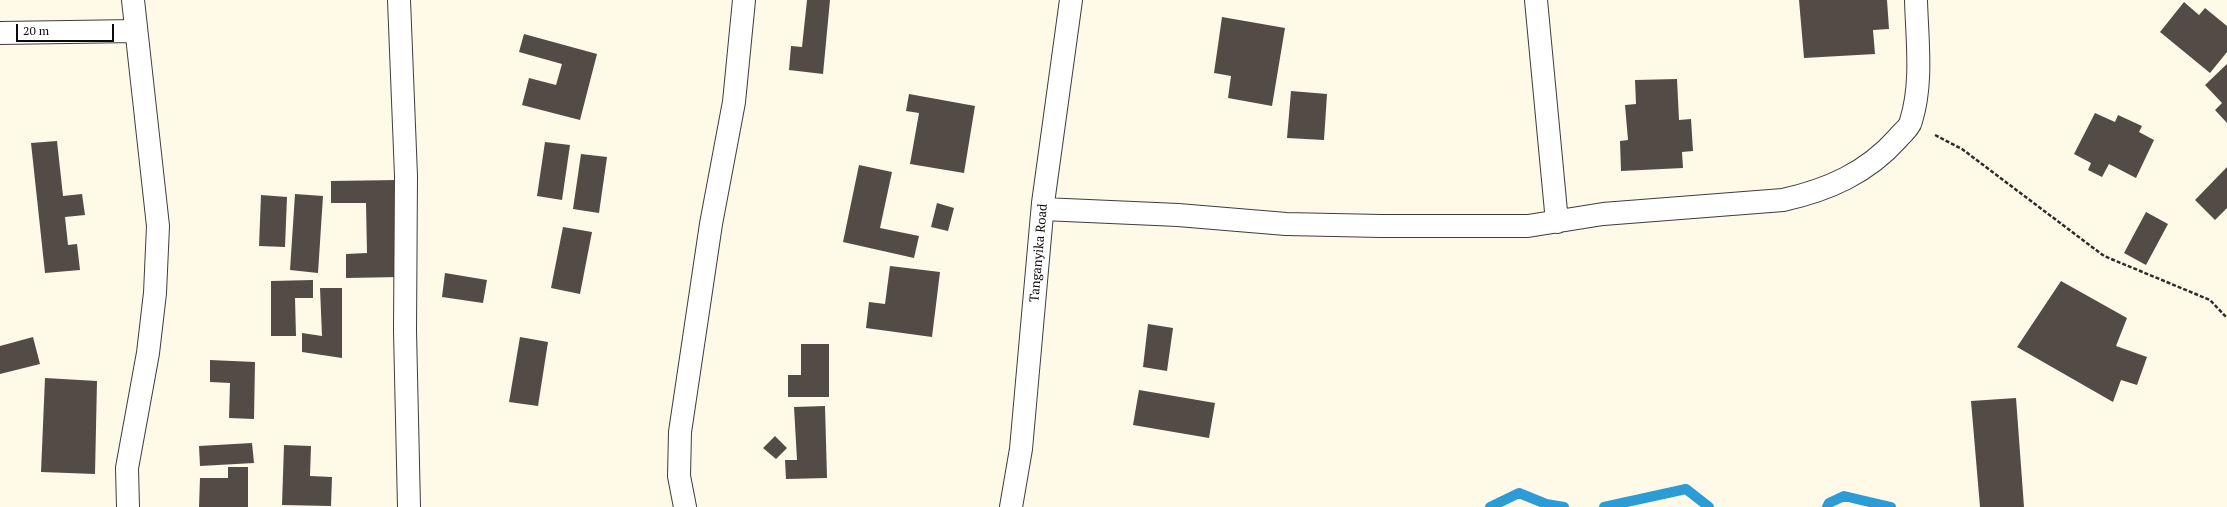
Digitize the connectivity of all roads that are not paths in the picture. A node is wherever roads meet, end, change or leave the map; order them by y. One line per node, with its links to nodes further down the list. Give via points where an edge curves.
1 (133, 0): 7 (street)
2 (399, 0): 12 (street, via 406,176 405,331)
3 (744, 0): 13 (street, via 734,102 711,224 680,432 679,476)
4 (1071, 0): 9 (street, Tanganyika Road)
5 (1536, 0): 10 (street)
6 (1916, 0): 10 (street, via 1918,87 1911,123 1874,162 1847,179 1783,200 1603,214)
7 (136, 31): 8 (street); 11 (street, via 158,226 155,293 148,353 128,468)
8 (0, 33)
9 (1043, 209): 10 (street, via 1178,215 1286,224 1528,226); 14 (street, Tanganyika Road, via 1021,449)
10 (1557, 222)
11 (128, 507)
12 (409, 507)
13 (685, 507)
14 (1011, 507)

